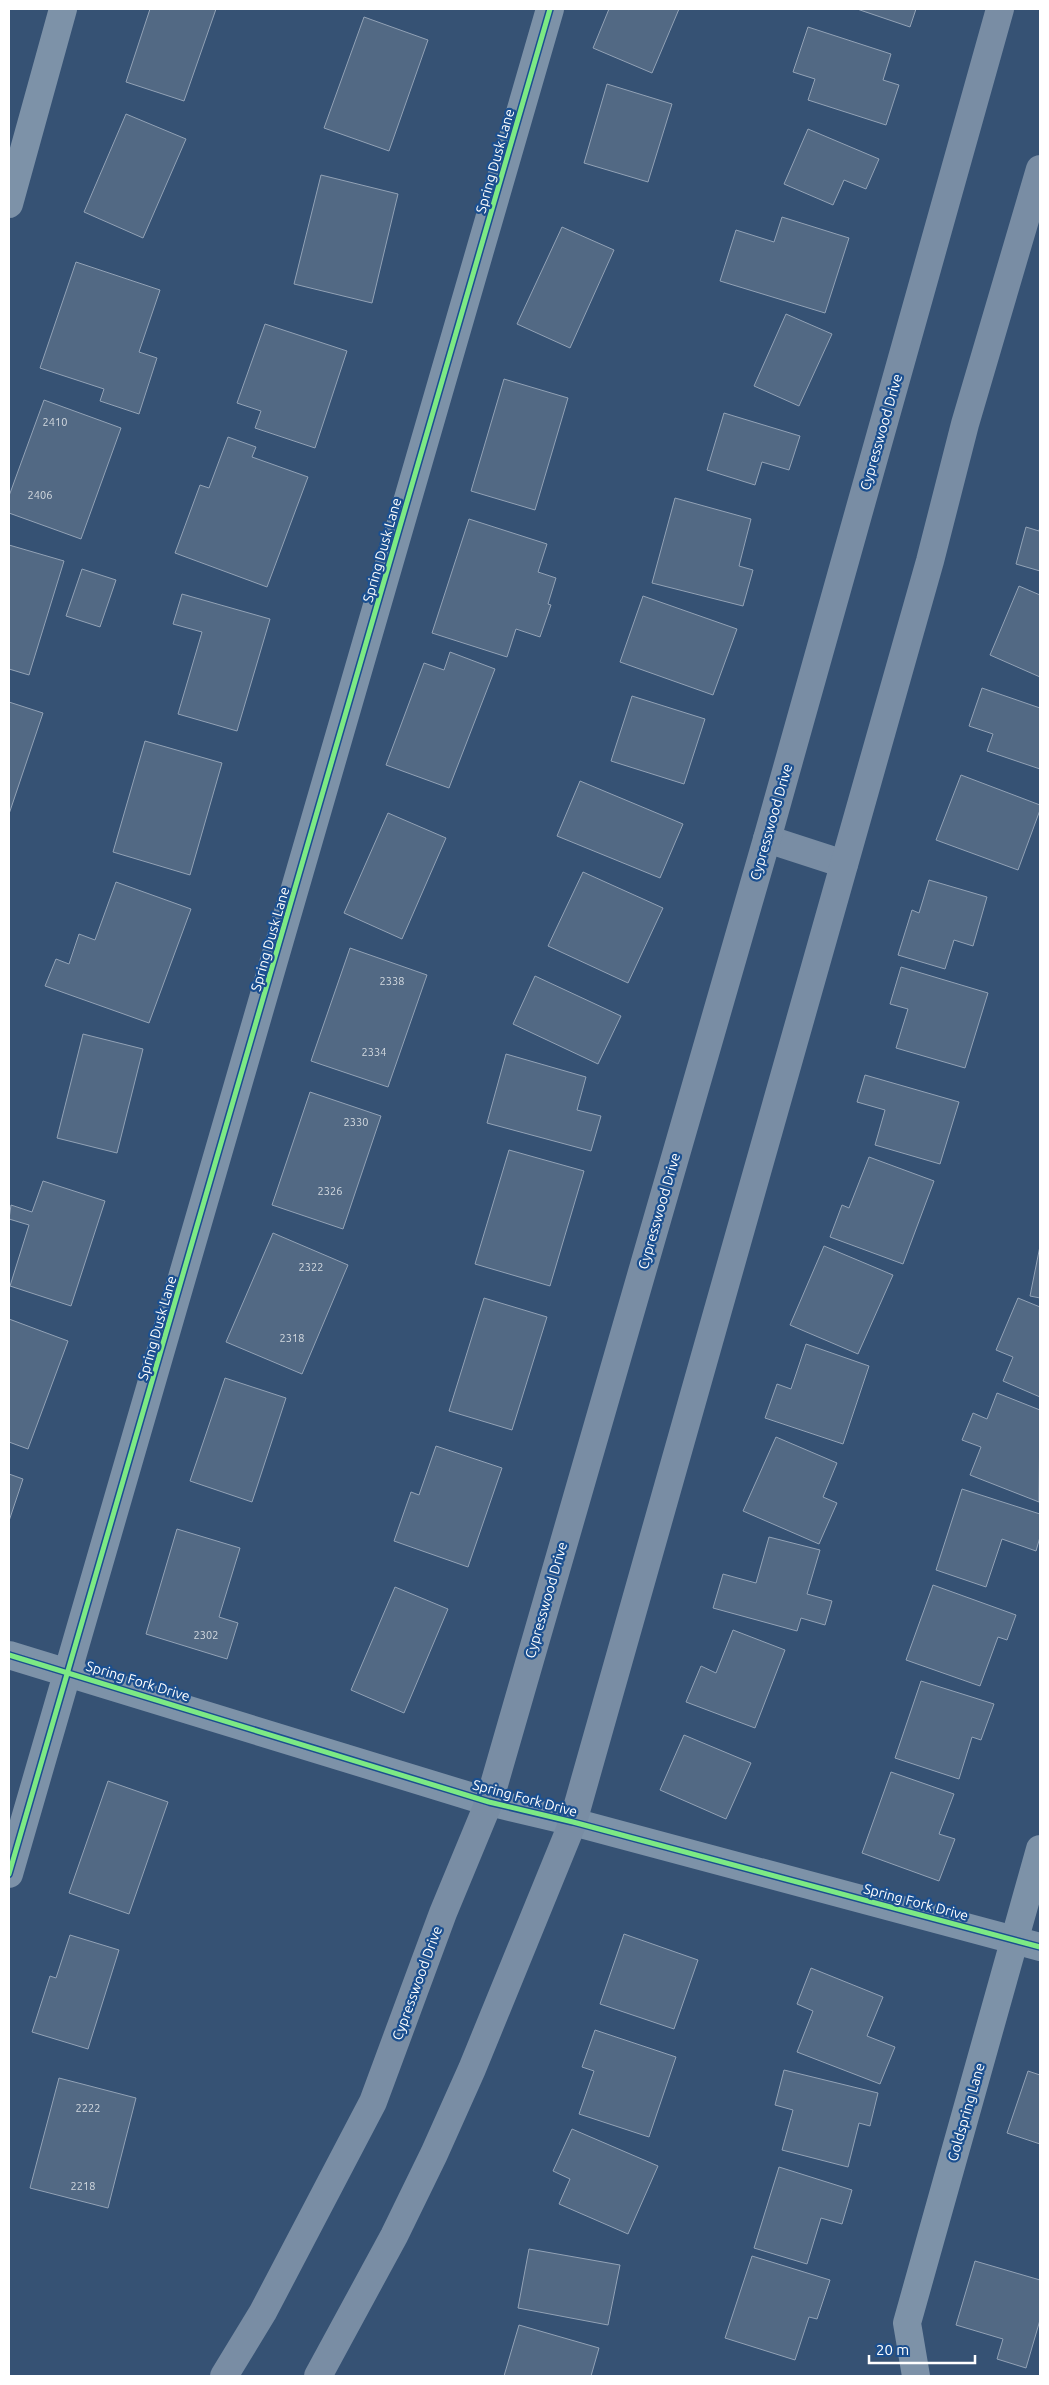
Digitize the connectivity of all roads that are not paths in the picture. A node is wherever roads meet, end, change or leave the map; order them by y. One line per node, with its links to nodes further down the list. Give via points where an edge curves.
1 (63, 9): 5 (street)
2 (550, 9): 9 (street, Spring Dusk Lane)
3 (1000, 9): 6 (main road, Cypresswood Drive)
4 (1040, 169): 7 (main road, via 965,424 930,561)
5 (9, 204)
6 (767, 839): 7 (main road); 10 (main road, Cypresswood Drive)
7 (844, 864): 11 (main road)
8 (9, 1655): 9 (street, Spring Fork Drive)
9 (69, 1672): 10 (street, Spring Fork Drive); 13 (street, Spring Dusk Lane)
10 (489, 1802): 11 (street, Spring Fork Drive); 16 (main road, Cypresswood Drive, via 443,1913 373,2102 263,2312)
11 (573, 1822): 14 (street, Spring Fork Drive); 17 (main road, via 438,2145 394,2236)
12 (1040, 1849): 14 (street, Goldspring Lane)
13 (9, 1874)
14 (1014, 1940): 15 (street, Spring Fork Drive); 18 (street, Goldspring Lane, via 907,2324)
15 (1040, 1947)
16 (224, 2376)
17 (318, 2376)
18 (916, 2376)

